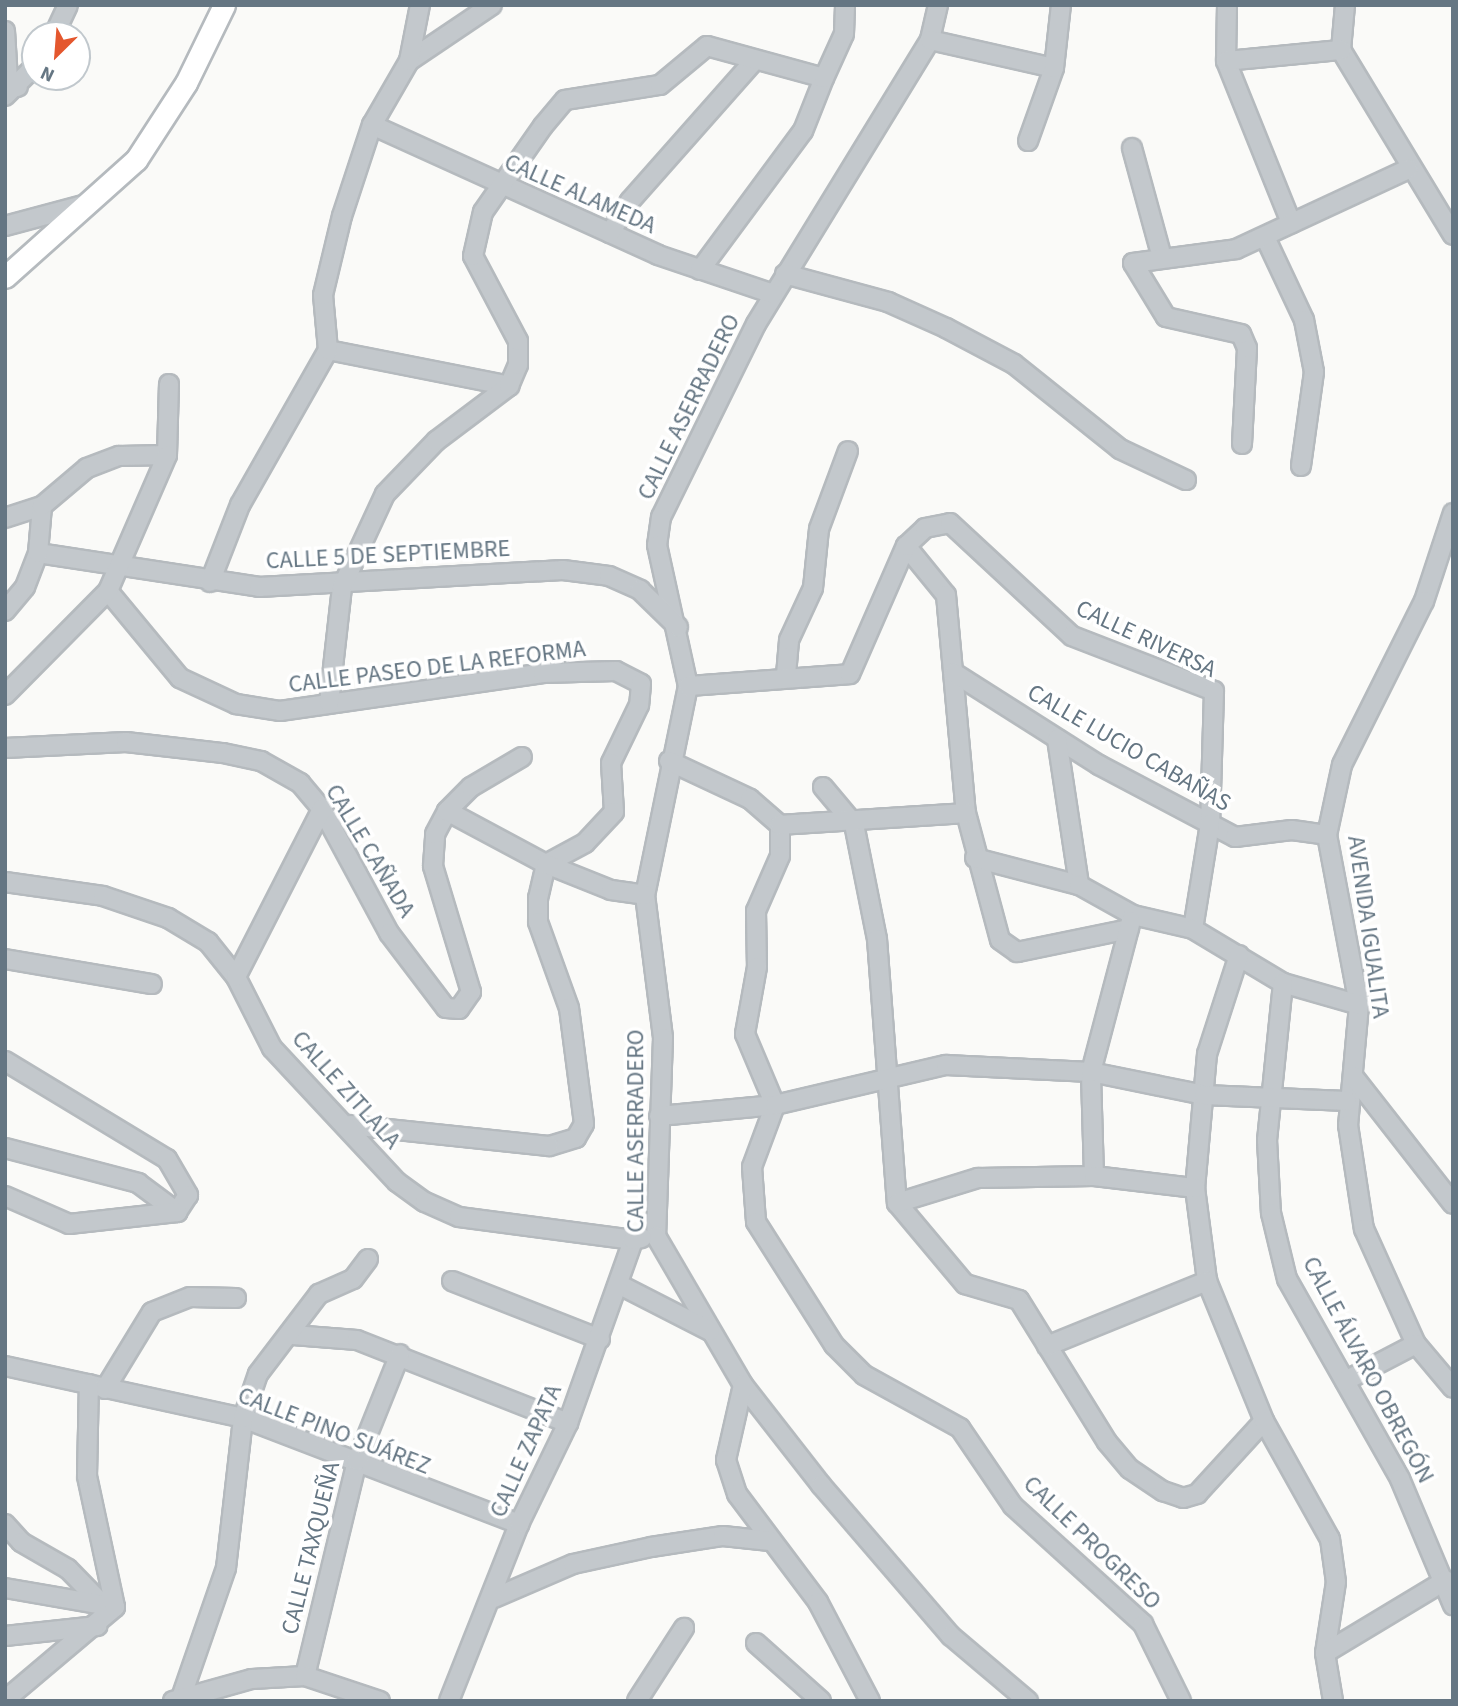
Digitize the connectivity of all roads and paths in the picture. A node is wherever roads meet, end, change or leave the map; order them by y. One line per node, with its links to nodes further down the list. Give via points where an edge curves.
1 (68, 5): 10 (street)
2 (224, 5): 25 (main road, via 162,124 136,160)
3 (420, 5): 14 (street)
4 (492, 5): 14 (street)
5 (845, 5): 18 (street, via 844,34)
6 (938, 5): 12 (street, CALLE ASERRADERO)
7 (1061, 5): 17 (street)
8 (1227, 5): 16 (street)
9 (1345, 5): 13 (street)
10 (61, 21)
11 (5, 31): 19 (street)
12 (930, 40): 17 (street); 33 (street, CALLE ASERRADERO)
13 (1341, 50): 16 (street); 23 (street)
14 (408, 61): 20 (street)
15 (754, 61): 18 (street); 24 (street, via 707,46 660,85 565,100); 28 (street, via 630,201)
16 (1226, 61): 26 (street)
17 (1054, 68): 21 (street)
18 (824, 78): 32 (street, via 803,131)
19 (9, 86)
20 (372, 125): 24 (street, CALLE ALAMEDA); 36 (street, via 323,295)
21 (1028, 141)
22 (1132, 148): 31 (street)
23 (1408, 169): 26 (street); 29 (street)
24 (500, 186): 28 (street, CALLE ALAMEDA); 38 (street, via 482,212 473,256 518,341 518,365)
25 (90, 203): 27 (street); 34 (main road)
26 (1291, 223): 30 (street)
27 (5, 226)
28 (610, 233): 32 (street, CALLE ALAMEDA)
29 (1453, 236)
30 (1265, 237): 31 (street, via 1236,249); 42 (street, via 1304,320 1314,372)
31 (1163, 258): 39 (street, via 1133,263 1156,310 1241,334 1247,348)
32 (700, 270): 35 (street, CALLE ALAMEDA)
33 (785, 274): 35 (street, CALLE ASERRADERO); 43 (street, via 888,302 946,328 1014,364 1120,449)
34 (5, 277)
35 (773, 294): 54 (street, CALLE ASERRADERO, via 661,517 657,545)
36 (328, 349): 38 (street); 50 (street, via 240,505)
37 (169, 384): 41 (street)
38 (509, 386): 51 (street, via 405,470 351,555)
39 (1242, 444)
40 (848, 451): 56 (street, via 819,530 813,588 789,640)
41 (167, 455): 44 (street, via 119,456 87,468); 49 (street)
42 (1301, 466)
43 (1186, 480)
44 (42, 506): 45 (street); 48 (street)
45 (5, 518)
46 (1452, 518): 71 (street, AVENIDA IGUALITA, via 1424,601 1342,765)
47 (906, 546): 55 (street, via 946,595); 56 (street, via 850,674); 69 (street, CALLE RIVERSA, via 925,528 950,523 1072,636 1214,691)
48 (38, 553): 49 (street, CALLE 5 DE SEPTIEMBRE); 53 (street, via 25,587)
49 (120, 568): 50 (street, CALLE 5 DE SEPTIEMBRE); 52 (street)
50 (210, 582): 51 (street, CALLE 5 DE SEPTIEMBRE)
51 (342, 587): 54 (street, CALLE 5 DE SEPTIEMBRE, via 564,570 609,576 640,590); 59 (street)
52 (108, 591): 58 (street); 59 (street, CALLE PASEO DE LA REFORMA, via 155,651 204,693 280,711)
53 (5, 611)
54 (681, 630): 57 (street, CALLE ASERRADERO)
55 (954, 673): 60 (street, CALLE LUCIO CABAÑAS); 67 (street)
56 (786, 675): 57 (street)
57 (688, 686): 63 (street, CALLE ASERRADERO)
58 (5, 695)
59 (328, 703): 73 (street, CALLE PASEO DE LA REFORMA, via 591,671 616,671 641,684 643,692 611,763 614,812 608,822)
60 (1057, 739): 69 (street, CALLE LUCIO CABAÑAS); 75 (street)
61 (5, 748): 65 (street, CALLE CAÑADA, via 126,742 223,753 261,761 300,783)
62 (522, 757): 66 (street)
63 (669, 761): 70 (street, via 750,799); 76 (street, CALLE ASERRADERO)
64 (823, 787): 68 (street)
65 (322, 809): 66 (street, CALLE CAÑADA, via 389,933 446,1008 459,1009 471,992 433,866 435,834); 81 (street)
66 (447, 811): 73 (street)
67 (966, 813): 68 (street); 72 (street)
68 (854, 824): 70 (street); 87 (street, via 877,939)
69 (1210, 824): 71 (street, CALLE LUCIO CABAÑAS, via 1235,837 1292,830); 78 (street, CALLE RIVERSA)
70 (779, 825): 92 (street, via 780,856 756,911 757,967 745,1034)
71 (1327, 835): 84 (street, AVENIDA IGUALITA)
72 (975, 858): 75 (street, via 991,857); 77 (street, via 1007,948 1017,952)
73 (545, 864): 76 (street, via 611,890); 94 (street, via 538,922 569,1007 584,1124 576,1138 549,1146)
74 (5, 882): 81 (street, CALLE ZITLALA, via 103,896 168,918 208,942)
75 (1079, 885): 77 (street)
76 (645, 895): 93 (street, CALLE ASERRADERO, via 663,1038)
77 (1131, 922): 78 (street); 86 (street)
78 (1193, 929): 79 (street)
79 (1239, 955): 82 (street); 89 (street, via 1207,1054)
80 (5, 959): 83 (street)
81 (236, 977): 94 (street, CALLE ZITLALA, via 272,1048)
82 (1283, 983): 84 (street); 90 (street, CALLE ÁLVARO OBREGÓN)
83 (152, 984)
84 (1359, 1005): 88 (street, AVENIDA IGUALITA)
85 (5, 1061): 101 (street, via 167,1159 188,1195)
86 (1091, 1072): 87 (street, via 946,1065); 89 (street); 96 (street)
87 (888, 1073): 92 (street); 99 (street)
88 (1353, 1076): 91 (street, AVENIDA IGUALITA); 100 (street)
89 (1204, 1095): 90 (street); 97 (street)
90 (1271, 1096): 91 (street); 116 (street, CALLE ÁLVARO OBREGÓN, via 1271,1213 1287,1279)
91 (1347, 1101): 112 (street, AVENIDA IGUALITA, via 1364,1229)
92 (775, 1105): 93 (street); 147 (street, CALLE PROGRESO, via 752,1167 756,1222 834,1345 864,1375 960,1428 1013,1506 1143,1624)
93 (659, 1116): 102 (street, CALLE ASERRADERO)
94 (349, 1125): 103 (street, CALLE ZITLALA, via 397,1182 459,1217)
95 (5, 1148): 101 (street, via 138,1182)
96 (1094, 1176): 97 (street); 99 (street, via 978,1178)
97 (1195, 1188): 106 (street)
98 (5, 1196): 101 (street, via 69,1224)
99 (897, 1203): 113 (street, via 965,1284 1019,1300)
100 (1453, 1204)
101 (177, 1212)
102 (656, 1236): 103 (street); 109 (street, CALLE ASERRADERO)
103 (632, 1240): 107 (street, CALLE ZAPATA)
104 (368, 1259): 110 (street, via 354,1279 319,1294)
105 (452, 1281): 111 (street)
106 (1207, 1281): 113 (street); 121 (street)
107 (620, 1285): 109 (street); 111 (street, CALLE ZAPATA)
108 (236, 1298): 118 (street, via 190,1297 152,1312)
109 (710, 1331): 117 (street, CALLE ASERRADERO)
110 (293, 1335): 114 (street, via 357,1340); 120 (street, via 258,1374)
111 (600, 1339): 122 (street, CALLE ZAPATA)
112 (1416, 1343): 116 (street); 119 (street, AVENIDA IGUALITA)
113 (1047, 1346): 121 (street, via 1130,1469 1183,1498 1218,1476)
114 (400, 1354): 122 (street); 123 (street, CALLE TAXQUEÑA)
115 (5, 1366): 118 (street, CALLE PINO SUÁREZ)
116 (1345, 1381): 127 (street, CALLE ÁLVARO OBREGÓN, via 1400,1479)
117 (743, 1385): 126 (street, via 726,1460 737,1494); 146 (street, CALLE ASERRADERO, via 918,1600)
118 (97, 1386): 120 (street, CALLE PINO SUÁREZ); 131 (street, via 87,1476)
119 (1453, 1388)
120 (243, 1418): 123 (street, CALLE PINO SUÁREZ); 140 (street, via 226,1568)
121 (1265, 1421): 136 (street, via 1330,1539 1336,1582)
122 (568, 1423): 125 (street, CALLE ZAPATA)
123 (357, 1461): 125 (street, CALLE PINO SUÁREZ); 137 (street, CALLE TAXQUEÑA)
124 (5, 1524): 131 (street, via 21,1542 68,1569)
125 (519, 1524): 129 (street, CALLE ZAPATA)
126 (770, 1541): 129 (street, via 723,1536 651,1546 573,1564); 145 (street, via 818,1602)
127 (1446, 1580): 130 (street, CALLE ÁLVARO OBREGÓN); 136 (street)
128 (5, 1588): 131 (street)
129 (494, 1598): 142 (street, CALLE ZAPATA)
130 (1453, 1605)
131 (109, 1606): 132 (street)
132 (97, 1626): 134 (street); 139 (street)
133 (684, 1628): 143 (street)
134 (5, 1636)
135 (756, 1643): 144 (street)
136 (1325, 1653): 148 (street)
137 (305, 1676): 138 (street); 140 (street, via 252,1678)
138 (335, 1693): 141 (street)
139 (5, 1700)
140 (177, 1700)
141 (380, 1701)
142 (449, 1701)
143 (637, 1701)
144 (821, 1701)
145 (870, 1701)
146 (1028, 1701)
147 (1181, 1701)
148 (1333, 1701)

